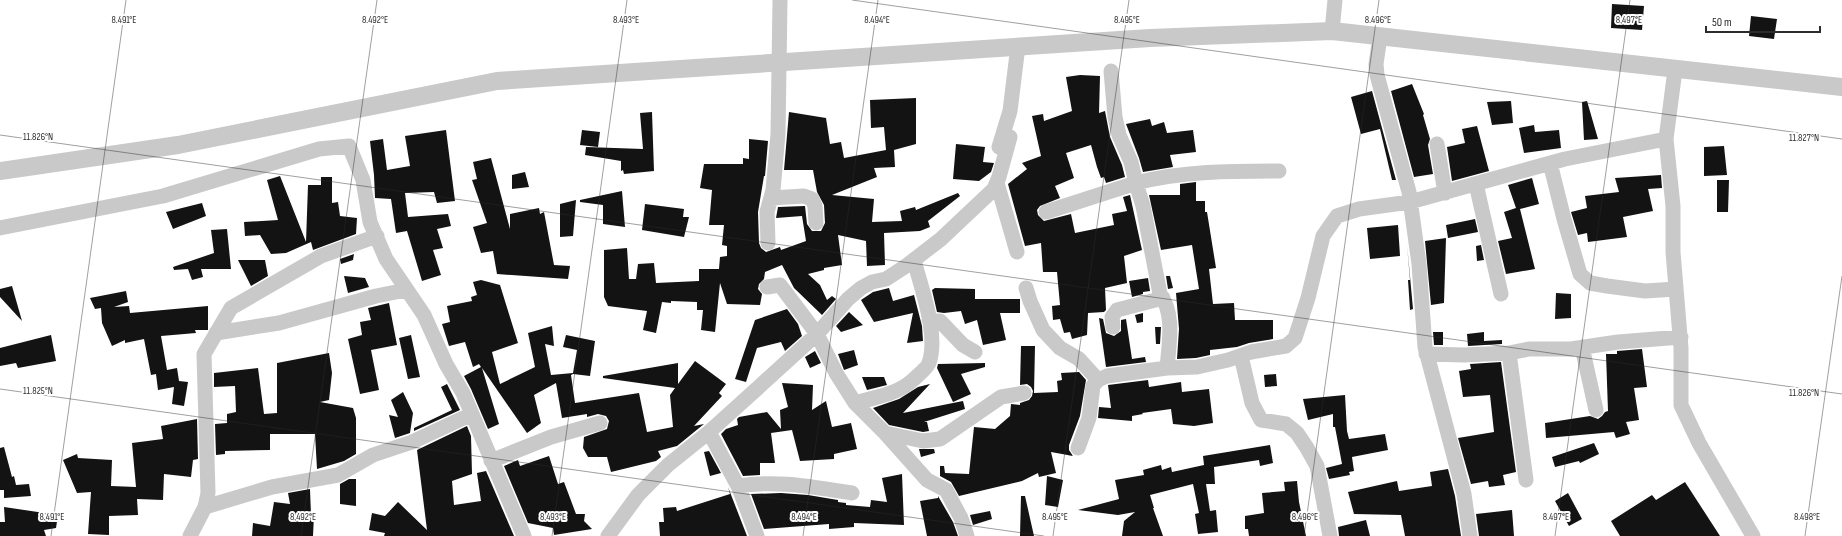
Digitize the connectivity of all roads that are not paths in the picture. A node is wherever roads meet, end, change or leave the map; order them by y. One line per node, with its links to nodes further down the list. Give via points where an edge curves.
1 (780, 0): 6 (street)
2 (1334, 0): 3 (street)
3 (1332, 31): 4 (street); 5 (street)
4 (1380, 37): 7 (street); 22 (street, via 1377,75)
5 (1018, 46): 6 (street); 13 (street, via 1010,111)
6 (779, 62): 15 (street, via 497,81 178,145); 21 (street, via 778,134 774,190)
7 (1675, 70): 9 (street); 11 (street)
8 (1111, 71): 18 (street, via 1119,135 1131,162)
9 (1842, 87)
10 (1010, 138): 17 (street)
11 (1666, 139): 14 (street); 32 (street)
12 (1437, 144): 20 (street)
13 (996, 159)
14 (1550, 163): 19 (street); 32 (street, via 1580,274 1590,283 1607,286 1645,291)
15 (0, 171)
16 (1279, 171): 18 (street, via 1197,172)
17 (997, 183): 28 (street); 29 (street, via 994,189 941,239)
18 (1136, 183): 23 (street); 35 (street, via 1160,294)
19 (1476, 184): 20 (street); 34 (street)
20 (1445, 193): 22 (street)
21 (771, 198): 24 (street, via 804,196 812,199); 27 (street, via 767,212)
22 (1410, 202): 44 (street, via 1419,264); 45 (street, via 1358,209 1337,216 1323,236 1295,338 1286,346)
23 (1046, 212)
24 (816, 223)
25 (0, 228): 26 (street, via 164,196 318,149 349,146 363,180 370,222)
26 (376, 236): 33 (street, via 386,259); 38 (street, via 321,256 231,308)
27 (768, 244)
28 (1017, 252)
29 (914, 260): 36 (street); 39 (street, via 886,279 860,288)
30 (767, 287): 39 (street, via 780,285)
31 (1026, 288): 47 (street, via 1043,330 1060,348 1079,359)
32 (1676, 289): 40 (street)
33 (406, 290): 38 (street, via 279,323); 51 (street, via 424,315)
34 (1501, 294)
35 (1163, 298): 37 (street, via 1118,310 1112,317); 46 (street, via 1169,312)
36 (929, 320): 42 (street, via 940,321 963,345); 49 (street, via 932,350 929,364 907,384 893,392)
37 (1113, 327)
38 (216, 333): 60 (street, via 204,354 208,493)
39 (817, 334): 49 (street, via 836,373); 53 (street)
40 (1681, 337): 41 (street); 68 (street, via 1681,405 1699,443)
41 (1582, 347): 43 (street, via 1529,349); 50 (street)
42 (975, 352)
43 (1509, 353): 44 (street); 57 (street)
44 (1426, 354): 67 (street, via 1462,488)
45 (1241, 356): 46 (street, via 1198,367); 66 (street, via 1252,403 1261,420 1286,424 1297,432 1317,466)
46 (1167, 368): 47 (street, via 1107,376)
47 (1098, 380): 55 (street, via 1094,386 1089,418)
48 (1024, 394): 54 (street, via 1001,396 940,439 923,441)
49 (855, 402): 54 (street)
50 (1596, 410)
51 (472, 414): 56 (street); 60 (street, via 412,442 373,455 338,475 272,487)
52 (600, 423): 56 (street, via 551,437)
53 (709, 432): 58 (street); 63 (street, via 668,465 638,495)
54 (885, 433): 65 (street, via 927,480 946,490 961,518)
55 (1078, 448)
56 (492, 461): 62 (street)
57 (1526, 480)
58 (738, 486): 59 (street, via 782,483); 64 (street)
59 (852, 493)
60 (205, 507): 61 (street)
61 (190, 536)
62 (524, 536)
63 (608, 536)
64 (756, 536)
65 (967, 536)
66 (1330, 536)
67 (1470, 536)
68 (1754, 536)

